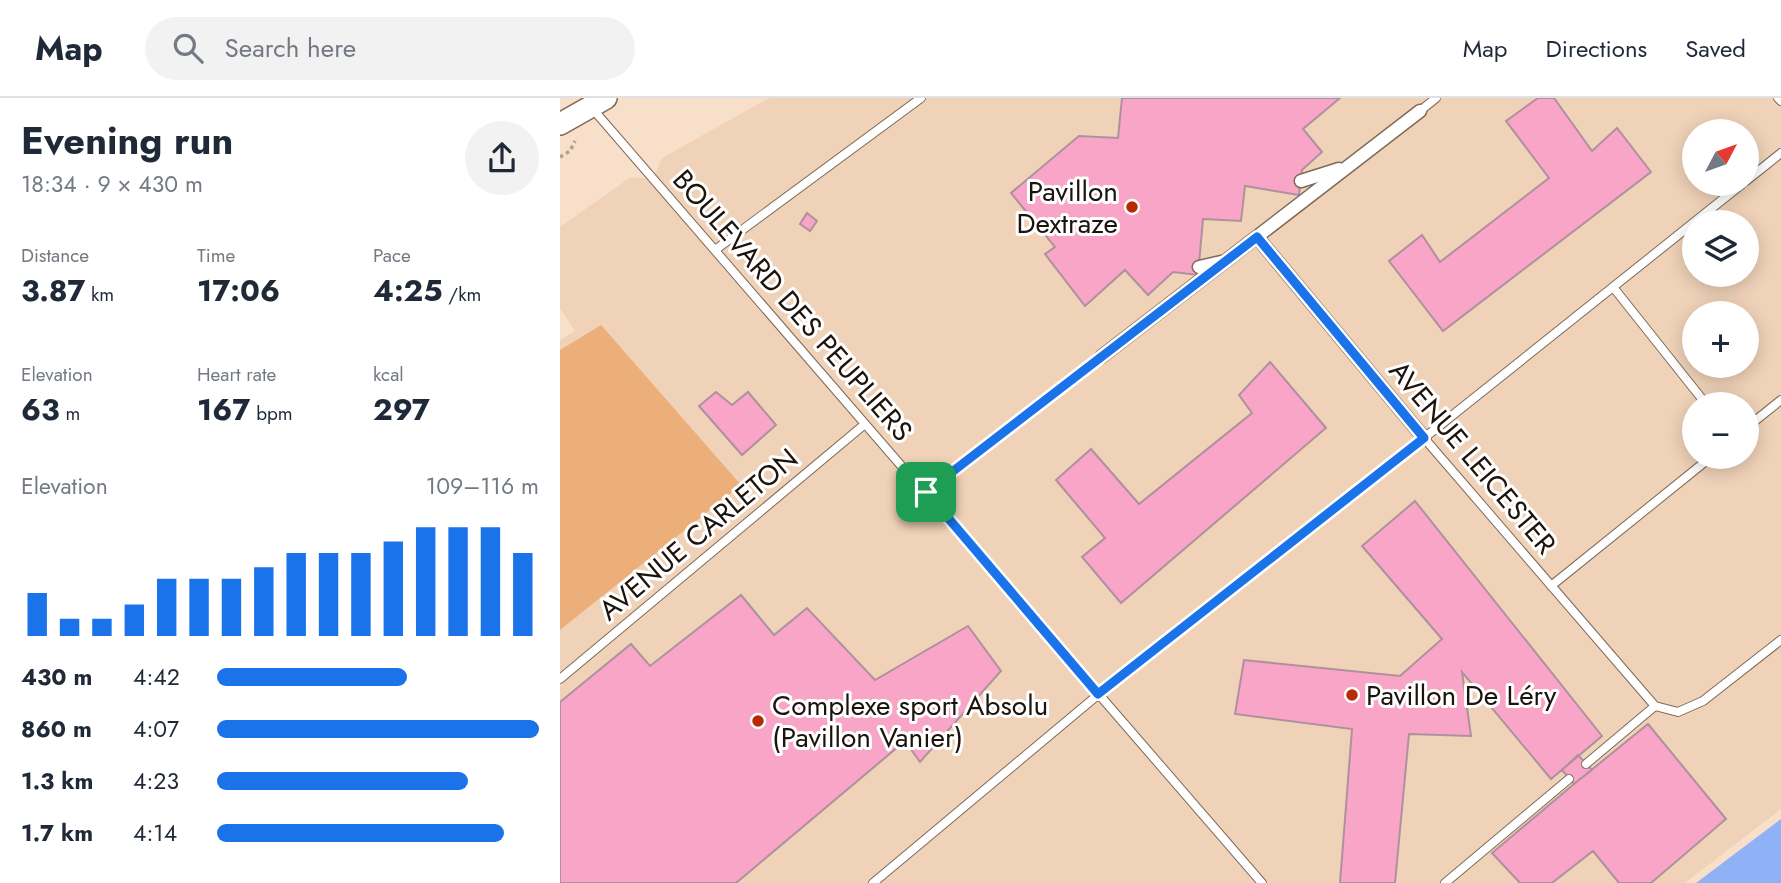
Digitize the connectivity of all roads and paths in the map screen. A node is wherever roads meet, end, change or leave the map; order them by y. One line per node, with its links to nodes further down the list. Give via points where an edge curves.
1 (921, 98): 14 (lane)
2 (1436, 98): 4 (lane)
3 (594, 101): 5 (street); 14 (lane, BOULEVARD DES PEUPLIERS)
4 (1420, 111): 9 (street)
5 (560, 124)
6 (570, 151): 8 (path)
7 (1781, 153): 10 (lane)
8 (560, 157)
9 (1349, 165): 11 (street); 13 (street)
10 (1759, 170)
11 (1301, 181)
12 (1727, 196): 16 (lane)
13 (1257, 237): 15 (street); 23 (street, AVENUE LEICESTER)
14 (715, 250): 22 (lane, BOULEVARD DES PEUPLIERS)
15 (1224, 262): 17 (street); 17 (street, via 1196,271)
16 (1613, 287): 19 (lane); 23 (lane)
17 (1185, 292): 18 (street)
18 (1101, 357): 25 (lane)
19 (1696, 392)
20 (1781, 400): 21 (lane)
21 (1759, 418)
22 (865, 424): 25 (lane, BOULEVARD DES PEUPLIERS); 28 (lane, AVENUE CARLETON)
23 (1424, 438): 26 (lane, AVENUE LEICESTER); 29 (lane)
24 (1696, 469): 26 (lane)
25 (926, 492): 29 (lane, BOULEVARD DES PEUPLIERS)
26 (1551, 586): 30 (lane, AVENUE LEICESTER)
27 (1781, 640): 30 (lane, via 1703,701 1678,712)
28 (560, 679)
29 (1098, 694): 33 (lane); 34 (lane, BOULEVARD DES PEUPLIERS)
30 (1655, 706): 31 (lane)
31 (1586, 764)
32 (1569, 779): 35 (lane)
33 (873, 883)
34 (1262, 883)
35 (1445, 883)

